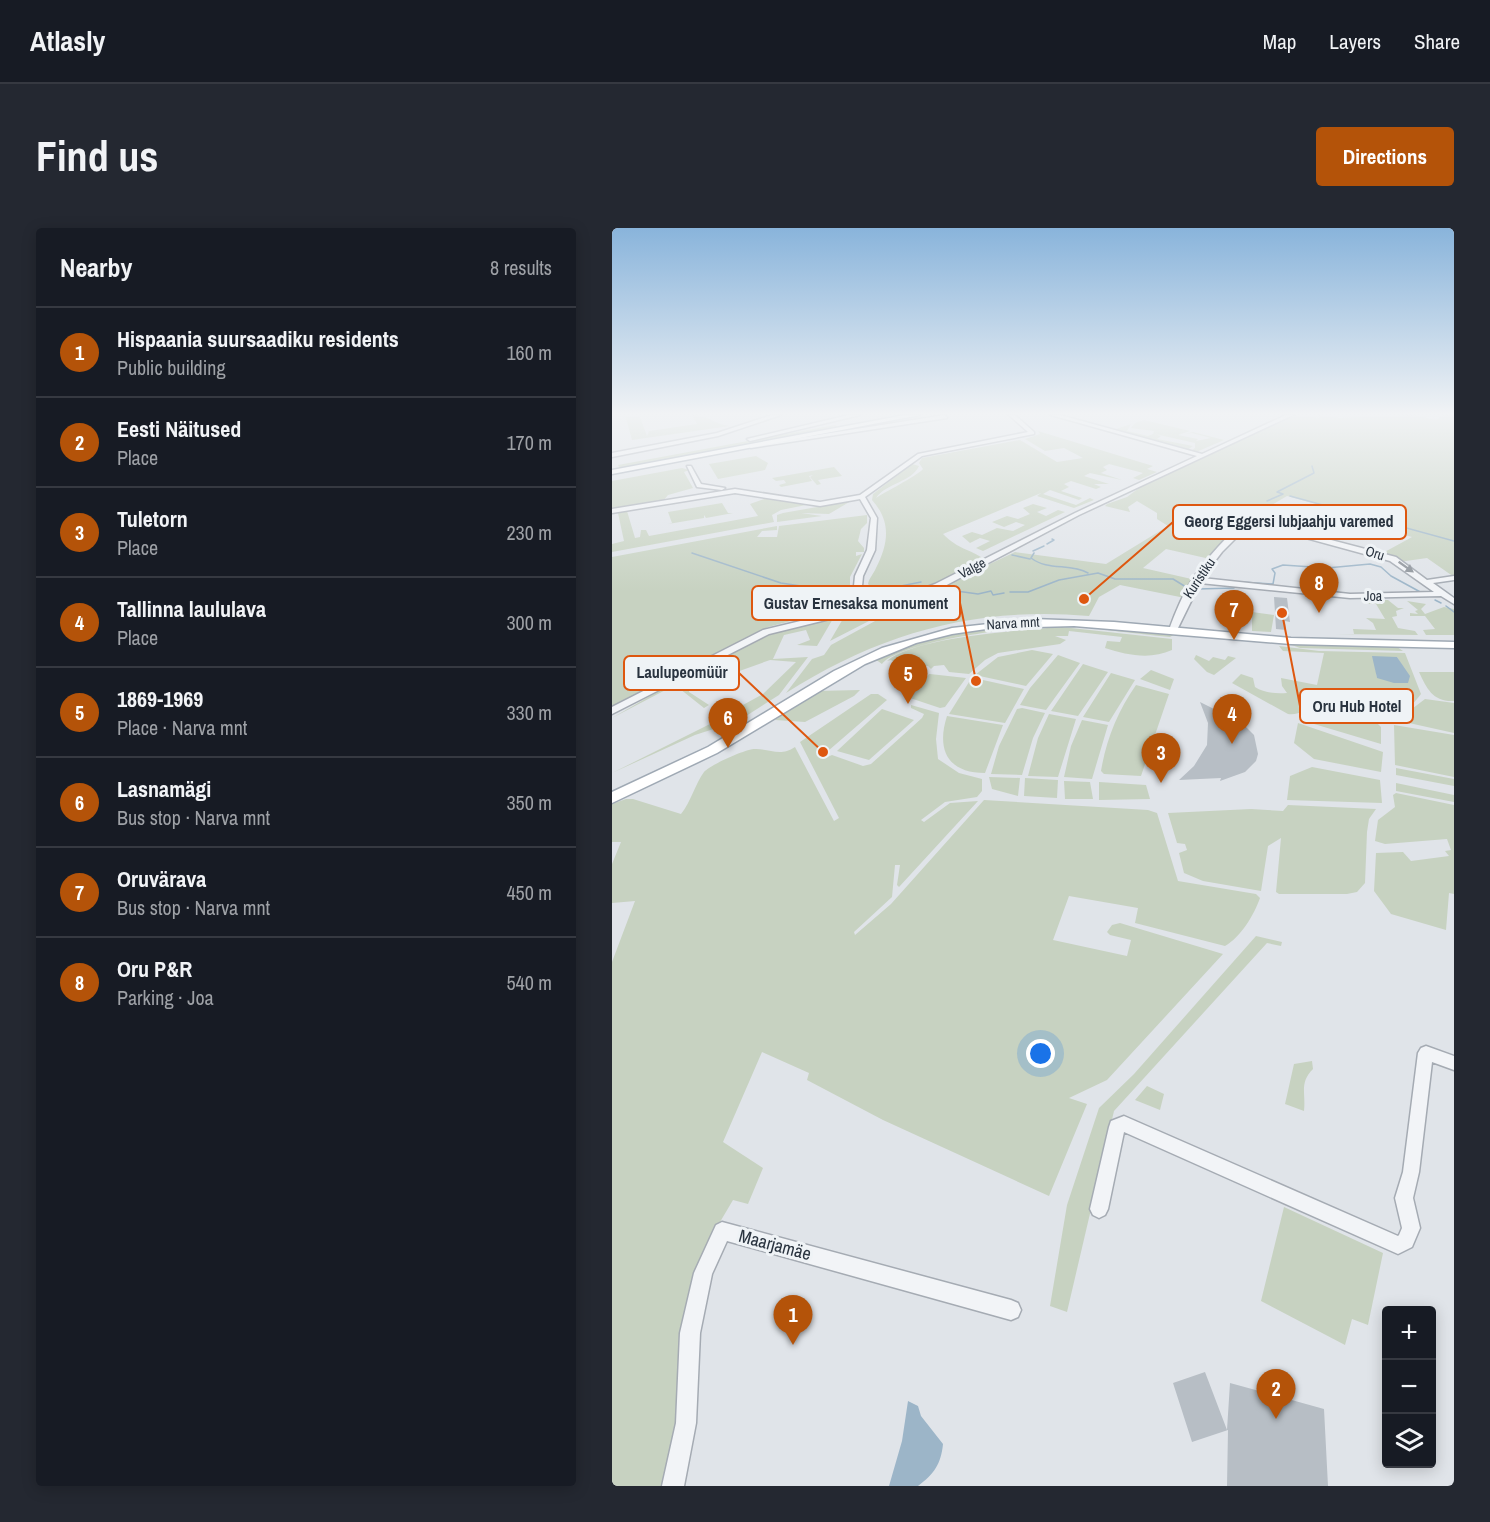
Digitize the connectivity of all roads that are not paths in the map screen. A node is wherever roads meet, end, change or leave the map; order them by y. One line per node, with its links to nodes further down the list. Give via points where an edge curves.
1 (693, 474): 4 (street, via 699,486)
2 (893, 474): 5 (street)
3 (1164, 474): 14 (street, Valge, via 938,586)
4 (735, 491): 5 (street, via 820,504); 6 (street)
5 (862, 497): 14 (street, via 874,518 872,549 858,586)
6 (612, 512)
7 (1260, 512): 8 (street, Kuristiku)
8 (1250, 521): 10 (street, Kuristiku, via 1208,561); 11 (street, Oru, one-way to 11, via 1380,554)
9 (1454, 578): 11 (street)
10 (1196, 580): 12 (street, Joa, via 1350,596); 15 (street, Kuristiku)
11 (1428, 582): 12 (street, Oru)
12 (1443, 594): 13 (street, Oru)
13 (1454, 603)
14 (871, 605): 18 (street, Valge, via 766,632)
15 (1173, 628): 16 (main road, Narva mnt, via 1310,638); 17 (main road, Narva mnt, via 1311,642); 19 (main road, Narva mnt, via 1015,622 967,627 911,641 844,668 726,743)
16 (1454, 640)
17 (1454, 645)
18 (612, 711)
19 (612, 795)
20 (1454, 1063): 21 (street, via 1426,1053 1411,1172 1404,1198 1411,1228 1406,1241 1398,1245 1124,1124 1117,1126)
21 (1099, 1209)
22 (1011, 1310): 23 (street, Maarjamäe, via 722,1231 703,1273 690,1334 686,1423)
23 (673, 1486)

